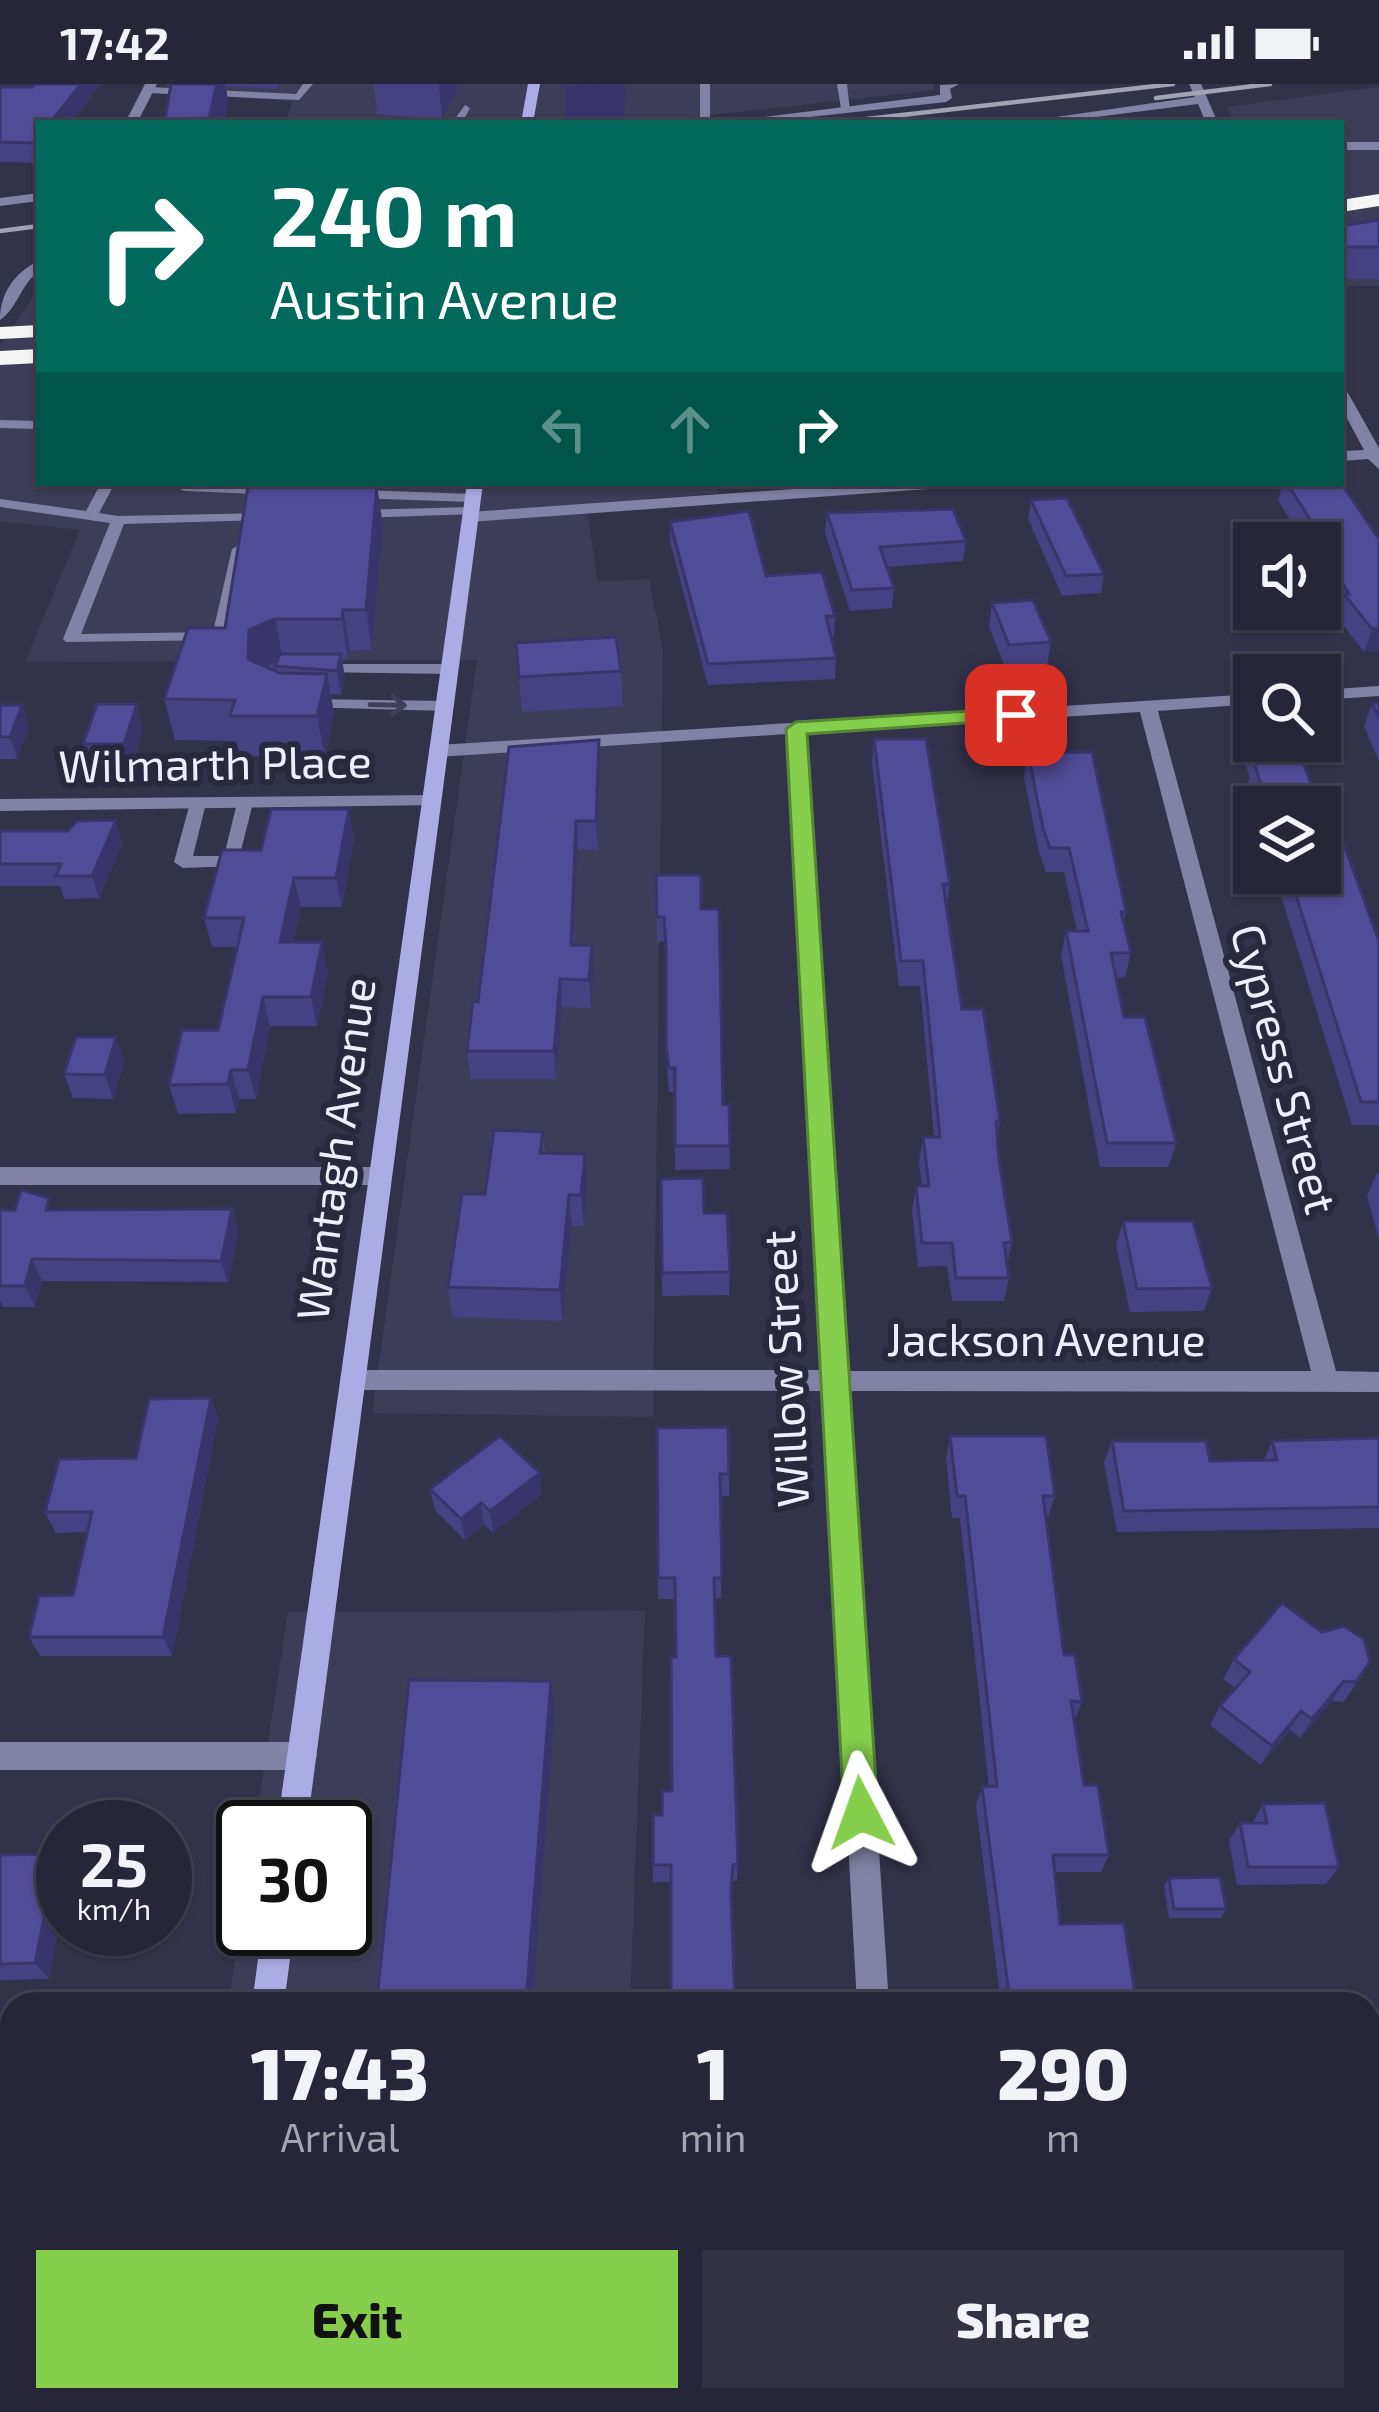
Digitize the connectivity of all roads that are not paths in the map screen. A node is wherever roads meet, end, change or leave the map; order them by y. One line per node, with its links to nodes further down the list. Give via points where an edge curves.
1 (308, 84): 7 (lane, via 299,98)
2 (534, 84): 13 (main road)
3 (705, 84): 14 (lane)
4 (842, 84): 10 (lane)
5 (952, 84): 10 (street, via 944,86 946,98)
6 (1195, 84): 8 (street)
7 (150, 87): 11 (street)
8 (1202, 100): 16 (street); 17 (street)
9 (465, 108): 12 (lane)
10 (846, 109): 15 (street)
11 (133, 120)
12 (459, 120)
13 (528, 120)
14 (705, 120)
15 (749, 120)
16 (1045, 120)
17 (1211, 120)
18 (1344, 146): 19 (street)
19 (1379, 146)
20 (36, 197): 22 (street)
21 (1379, 200): 23 (highway)
22 (0, 202)
23 (1344, 206)
24 (36, 267): 25 (street)
25 (0, 316)
26 (36, 331): 27 (highway)
27 (0, 333)
28 (36, 356): 29 (highway)
29 (0, 358)
30 (1344, 398): 34 (street)
31 (0, 424): 32 (lane)
32 (36, 424)
33 (1344, 456): 34 (street)
34 (1377, 457)
35 (106, 486): 45 (lane)
36 (186, 486): 39 (lane)
37 (864, 486): 41 (street)
38 (356, 489): 40 (lane); 41 (lane)
39 (291, 491)
40 (334, 493)
41 (472, 502): 43 (lane); 49 (main road, Wantagh Avenue)
42 (0, 503): 45 (lane)
43 (336, 514)
44 (291, 516): 46 (lane)
45 (90, 517): 47 (lane)
46 (246, 517): 47 (lane); 47 (lane, via 220,637 71,639)
47 (118, 520)
48 (307, 669): 49 (lane)
49 (450, 669): 54 (main road, Wantagh Avenue)
50 (1379, 691): 51 (street)
51 (1341, 694)
52 (1233, 700): 55 (street)
53 (288, 704): 54 (lane, one-way to 54)
54 (445, 706): 57 (main road, Wantagh Avenue)
55 (1148, 706): 56 (street); 66 (street, Cypress Street)
56 (796, 729): 57 (street); 65 (street, Willow Street)
57 (438, 751): 58 (main road, Wantagh Avenue)
58 (432, 801): 60 (street, Wilmarth Place); 63 (main road, Wantagh Avenue)
59 (198, 803): 60 (street, Wilmarth Place); 60 (lane, via 181,871 231,862); 61 (street, Wilmarth Place)
60 (245, 803)
61 (0, 805)
62 (0, 1176): 63 (street)
63 (380, 1176): 64 (main road, Wantagh Avenue)
64 (353, 1380): 65 (street, Jackson Avenue); 69 (main road, Wantagh Avenue)
65 (835, 1382): 66 (street, Jackson Avenue); 73 (street, Willow Street)
66 (1327, 1382): 67 (street, Jackson Avenue)
67 (1379, 1382)
68 (0, 1756): 69 (street)
69 (302, 1756): 70 (main road, Wantagh Avenue)
70 (296, 1800)
71 (274, 1956): 72 (main road)
72 (270, 1992)
73 (872, 1992)

